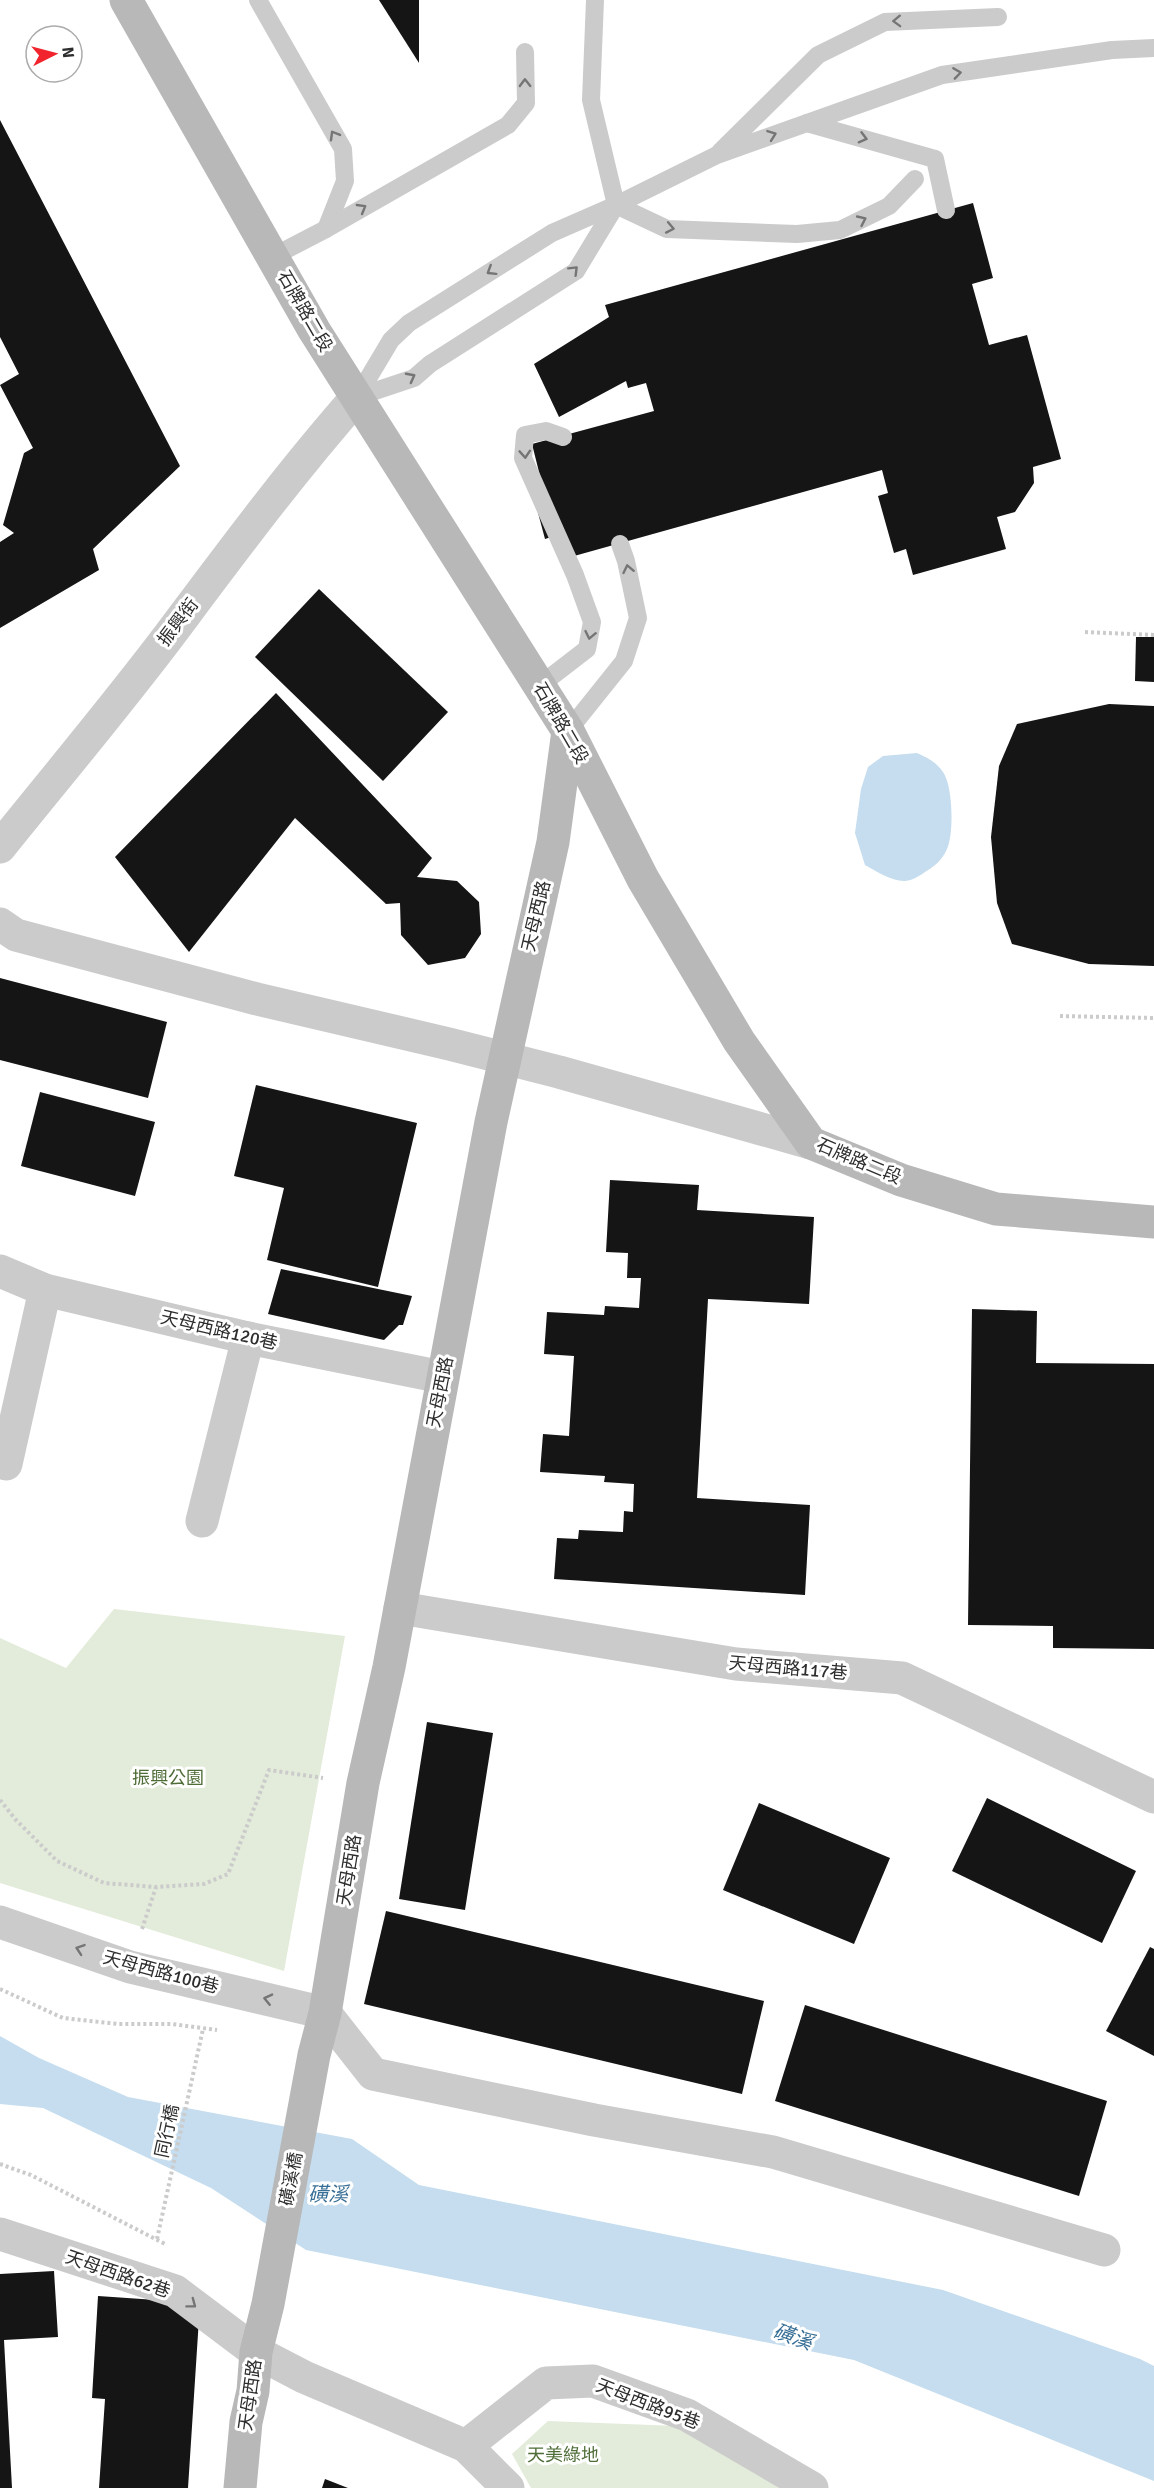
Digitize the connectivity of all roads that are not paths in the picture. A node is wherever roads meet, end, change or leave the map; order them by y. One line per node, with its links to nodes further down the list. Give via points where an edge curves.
1 (126, 0): 13 (street, 石牌路二段)
2 (258, 0): 12 (lane, one-way to 2, via 345,181 343,149)
3 (595, 0): 10 (lane, via 591,100)
4 (998, 17): 8 (lane, one-way to 8, via 885,22 818,56)
5 (1154, 48): 7 (lane, one-way to 5, via 942,75 1112,50)
6 (525, 52): 12 (lane, one-way to 6, via 508,125 526,103)
7 (807, 123): 8 (lane, one-way to 7); 11 (lane, one-way to 11, via 935,159)
8 (717, 155): 10 (lane)
9 (915, 179): 10 (lane, one-way to 9, via 667,229 797,234 840,230 889,207)
10 (616, 205): 14 (lane, one-way to 14, via 552,233 409,323 391,340); 14 (lane, one-way to 10, via 414,378 576,272)
11 (946, 210)
12 (326, 229): 13 (lane)
13 (274, 256): 14 (street, 石牌路二段, via 314,330)
14 (357, 397): 17 (street, 石牌路二段); 19 (street, 振興街, via 314,446)
15 (563, 436): 17 (lane, one-way to 17, via 546,431 525,435 524,458 592,622 587,649)
16 (620, 544): 18 (lane, one-way to 16, via 624,661 638,618)
17 (539, 686): 18 (street, 石牌路二段)
18 (568, 731): 21 (street, 天母西路, via 553,842); 22 (street, 石牌路二段, via 642,879 739,1041)
19 (0, 847)
20 (0, 924): 21 (street, via 16,935)
21 (505, 1059): 22 (street); 27 (street, 天母西路)
22 (811, 1143): 23 (street, 石牌路二段, via 901,1180 996,1209)
23 (1154, 1222)
24 (0, 1271): 25 (street, 天母西路120巷)
25 (45, 1290): 26 (street, 天母西路120巷); 28 (street)
26 (248, 1338): 27 (street, 天母西路120巷); 29 (street)
27 (442, 1377): 30 (street, 天母西路)
28 (6, 1464)
29 (202, 1521)
30 (400, 1608): 31 (street, 天母西路117巷, via 736,1664 902,1678); 33 (street, 天母西路, via 363,1783)
31 (1154, 1797)
32 (0, 1922): 33 (street, 天母西路100巷, one-way to 32, via 130,1967)
33 (325, 2013): 34 (street, 天母西路); 36 (street, via 373,2074 773,2152)
34 (314, 2055): 37 (street, 磺溪橋)
35 (0, 2234): 38 (street, 天母西路62巷, one-way to 38, via 175,2291)
36 (1104, 2250)
37 (268, 2304): 38 (street, 天母西路)
38 (256, 2352): 39 (street, via 320,2385); 40 (street, 天母西路)
39 (466, 2446): 41 (street); 42 (street, 天母西路95巷, via 546,2383 593,2381 687,2415)
40 (240, 2488)
41 (508, 2488)
42 (812, 2488)

